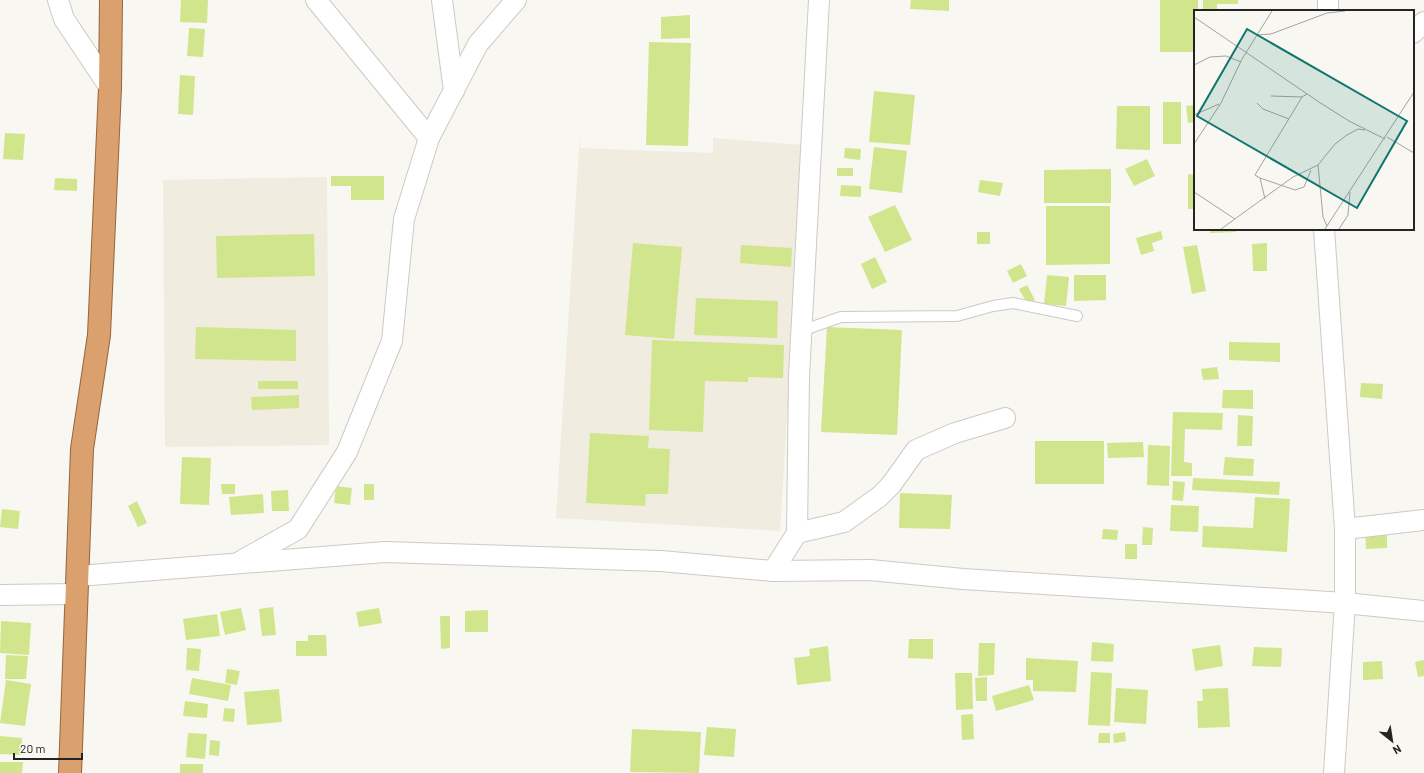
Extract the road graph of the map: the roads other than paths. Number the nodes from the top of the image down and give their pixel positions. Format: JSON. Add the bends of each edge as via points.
{"nodes":[{"id":1,"x":58,"y":0,"type":"edge"},
{"id":2,"x":111,"y":0,"type":"edge"},
{"id":3,"x":316,"y":0,"type":"edge"},
{"id":4,"x":442,"y":0,"type":"edge"},
{"id":5,"x":516,"y":0,"type":"edge"},
{"id":6,"x":819,"y":0,"type":"edge"},
{"id":7,"x":1424,"y":22,"type":"edge"},
{"id":8,"x":1414,"y":32,"type":"edge"},
{"id":9,"x":110,"y":88,"type":"junction"},
{"id":10,"x":454,"y":91,"type":"junction"},
{"id":11,"x":429,"y":138,"type":"junction"},
{"id":12,"x":1324,"y":230,"type":"edge"},
{"id":13,"x":1077,"y":316,"type":"dead end"},
{"id":14,"x":801,"y":331,"type":"junction"},
{"id":15,"x":1005,"y":418,"type":"dead end"},
{"id":16,"x":1424,"y":520,"type":"edge"},
{"id":17,"x":1345,"y":529,"type":"junction"},
{"id":18,"x":797,"y":533,"type":"junction"},
{"id":19,"x":236,"y":564,"type":"junction"},
{"id":20,"x":773,"y":571,"type":"junction"},
{"id":21,"x":77,"y":585,"type":"junction"},
{"id":22,"x":0,"y":595,"type":"edge"},
{"id":23,"x":1345,"y":603,"type":"junction"},
{"id":24,"x":1424,"y":611,"type":"edge"},
{"id":25,"x":70,"y":773,"type":"edge"},
{"id":26,"x":1333,"y":773,"type":"edge"}],
"edges":[{"from":1,"to":9,"type":"street","via":[[64,19]]},
{"from":2,"to":9,"type":"highway"},
{"from":3,"to":11,"type":"street"},
{"from":4,"to":10,"type":"street"},
{"from":5,"to":10,"type":"street","via":[[478,44]]},
{"from":6,"to":14,"type":"street"},
{"from":7,"to":8,"type":"street"},
{"from":9,"to":21,"type":"highway","via":[[99,335],[82,449]]},
{"from":10,"to":11,"type":"street"},
{"from":11,"to":19,"type":"street","via":[[404,219],[392,341],[347,452],[298,529]]},
{"from":12,"to":17,"type":"street"},
{"from":13,"to":14,"type":"lane","via":[[1013,303],[957,316],[841,317]]},
{"from":14,"to":18,"type":"street"},
{"from":15,"to":18,"type":"street","via":[[955,433],[916,450],[891,485],[879,497],[844,522]]},
{"from":16,"to":17,"type":"street"},
{"from":17,"to":23,"type":"street"},
{"from":18,"to":20,"type":"street"},
{"from":19,"to":20,"type":"street","via":[[385,552],[661,561]]},
{"from":19,"to":21,"type":"street"},
{"from":20,"to":23,"type":"street","via":[[870,570],[963,579]]},
{"from":21,"to":22,"type":"street"},
{"from":21,"to":25,"type":"highway"},
{"from":23,"to":24,"type":"street"},
{"from":23,"to":26,"type":"street"}]}
